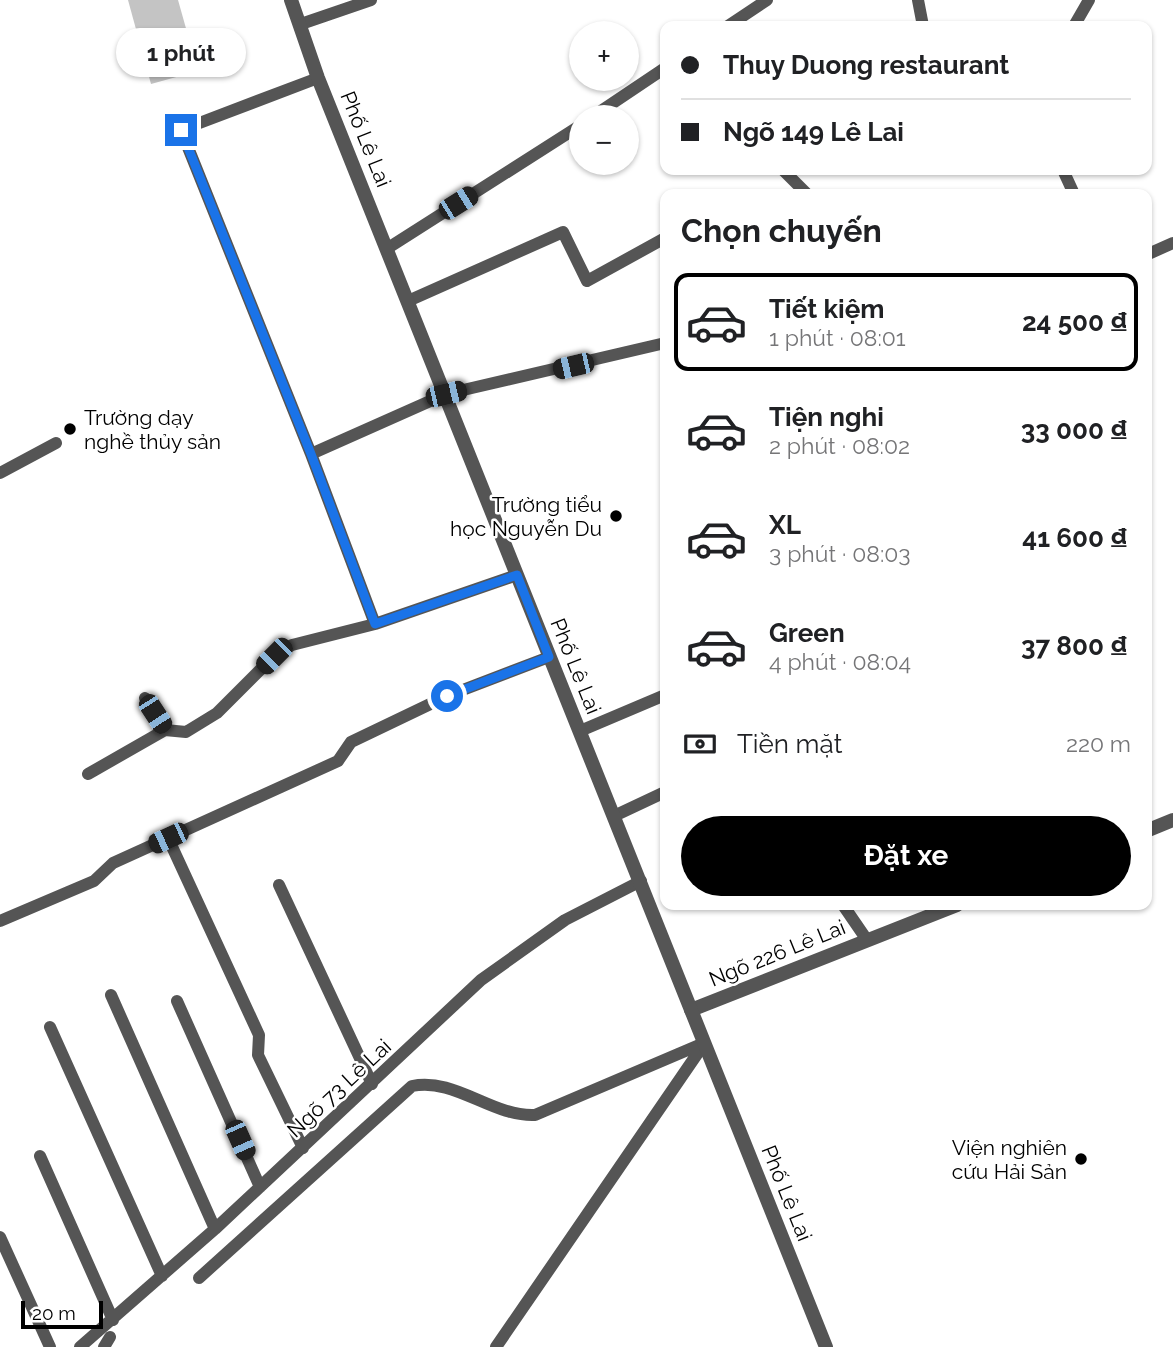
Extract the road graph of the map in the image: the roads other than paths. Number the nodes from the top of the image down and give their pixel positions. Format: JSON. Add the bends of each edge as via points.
{"nodes":[{"id":1,"x":291,"y":0,"type":"edge"},
{"id":2,"x":371,"y":0,"type":"edge"},
{"id":3,"x":767,"y":0,"type":"edge"},
{"id":4,"x":918,"y":0,"type":"edge"},
{"id":5,"x":1089,"y":0,"type":"edge"},
{"id":6,"x":735,"y":21,"type":"edge"},
{"id":7,"x":922,"y":21,"type":"edge"},
{"id":8,"x":1077,"y":21,"type":"edge"},
{"id":9,"x":301,"y":24,"type":"junction"},
{"id":10,"x":660,"y":71,"type":"edge"},
{"id":11,"x":318,"y":78,"type":"junction"},
{"id":12,"x":610,"y":105,"type":"edge"},
{"id":13,"x":569,"y":133,"type":"edge"},
{"id":14,"x":788,"y":175,"type":"edge"},
{"id":15,"x":802,"y":189,"type":"edge"},
{"id":16,"x":660,"y":241,"type":"edge"},
{"id":17,"x":1173,"y":243,"type":"edge"},
{"id":18,"x":388,"y":247,"type":"junction"},
{"id":19,"x":1152,"y":252,"type":"edge"},
{"id":20,"x":408,"y":301,"type":"junction"},
{"id":21,"x":660,"y":344,"type":"edge"},
{"id":22,"x":446,"y":394,"type":"junction"},
{"id":23,"x":55,"y":443,"type":"dead end"},
{"id":24,"x":311,"y":454,"type":"junction"},
{"id":25,"x":0,"y":473,"type":"edge"},
{"id":26,"x":517,"y":575,"type":"junction"},
{"id":27,"x":375,"y":624,"type":"junction"},
{"id":28,"x":549,"y":657,"type":"junction"},
{"id":29,"x":660,"y":697,"type":"edge"},
{"id":30,"x":145,"y":698,"type":"dead end"},
{"id":31,"x":165,"y":730,"type":"junction"},
{"id":32,"x":580,"y":731,"type":"junction"},
{"id":33,"x":88,"y":775,"type":"dead end"},
{"id":34,"x":660,"y":794,"type":"edge"},
{"id":35,"x":614,"y":816,"type":"junction"},
{"id":36,"x":1173,"y":821,"type":"edge"},
{"id":37,"x":1152,"y":829,"type":"edge"},
{"id":38,"x":168,"y":838,"type":"junction"},
{"id":39,"x":641,"y":881,"type":"junction"},
{"id":40,"x":279,"y":885,"type":"dead end"},
{"id":41,"x":846,"y":910,"type":"edge"},
{"id":42,"x":944,"y":910,"type":"edge"},
{"id":43,"x":0,"y":922,"type":"edge"},
{"id":44,"x":867,"y":940,"type":"junction"},
{"id":45,"x":111,"y":995,"type":"dead end"},
{"id":46,"x":177,"y":1001,"type":"dead end"},
{"id":47,"x":691,"y":1010,"type":"junction"},
{"id":48,"x":50,"y":1027,"type":"dead end"},
{"id":49,"x":704,"y":1043,"type":"junction"},
{"id":50,"x":372,"y":1084,"type":"junction"},
{"id":51,"x":303,"y":1147,"type":"junction"},
{"id":52,"x":40,"y":1156,"type":"dead end"},
{"id":53,"x":260,"y":1186,"type":"junction"},
{"id":54,"x":215,"y":1229,"type":"junction"},
{"id":55,"x":0,"y":1237,"type":"edge"},
{"id":56,"x":162,"y":1276,"type":"junction"},
{"id":57,"x":199,"y":1279,"type":"dead end"},
{"id":58,"x":113,"y":1320,"type":"junction"},
{"id":59,"x":50,"y":1347,"type":"edge"},
{"id":60,"x":80,"y":1347,"type":"edge"},
{"id":61,"x":496,"y":1347,"type":"edge"},
{"id":62,"x":826,"y":1347,"type":"edge"}],
"edges":[{"from":1,"to":9,"type":"street","name":"Phố Lê Lai"},
{"from":2,"to":9,"type":"lane"},
{"from":3,"to":6,"type":"lane"},
{"from":4,"to":7,"type":"lane"},
{"from":5,"to":8,"type":"lane"},
{"from":9,"to":11,"type":"street","name":"Phố Lê Lai"},
{"from":10,"to":12,"type":"lane"},
{"from":11,"to":18,"type":"street","name":"Phố Lê Lai"},
{"from":11,"to":24,"type":"lane","via":[[181,130]]},
{"from":13,"to":18,"type":"lane"},
{"from":14,"to":15,"type":"lane"},
{"from":16,"to":20,"type":"lane","via":[[587,281],[563,232]]},
{"from":17,"to":19,"type":"lane"},
{"from":18,"to":20,"type":"street","name":"Phố Lê Lai"},
{"from":20,"to":22,"type":"street","name":"Phố Lê Lai"},
{"from":21,"to":22,"type":"lane"},
{"from":22,"to":24,"type":"lane"},
{"from":22,"to":26,"type":"street","name":"Phố Lê Lai"},
{"from":23,"to":25,"type":"lane"},
{"from":24,"to":27,"type":"lane"},
{"from":26,"to":27,"type":"lane"},
{"from":26,"to":28,"type":"street","name":"Phố Lê Lai"},
{"from":27,"to":31,"type":"lane","via":[[292,645],[274,656],[217,713],[186,732]]},
{"from":28,"to":32,"type":"street","name":"Phố Lê Lai"},
{"from":28,"to":38,"type":"lane","via":[[447,696],[351,743],[338,761]]},
{"from":29,"to":32,"type":"lane"},
{"from":30,"to":31,"type":"lane"},
{"from":31,"to":33,"type":"lane"},
{"from":32,"to":35,"type":"street","name":"Phố Lê Lai"},
{"from":34,"to":35,"type":"lane"},
{"from":35,"to":39,"type":"street","name":"Phố Lê Lai"},
{"from":36,"to":37,"type":"street"},
{"from":38,"to":43,"type":"lane","via":[[114,863],[94,881]]},
{"from":38,"to":51,"type":"lane","via":[[259,1035],[258,1055]]},
{"from":39,"to":47,"type":"street","name":"Phố Lê Lai"},
{"from":39,"to":50,"type":"lane","name":"Ngõ 73 Lê Lai","via":[[565,920],[481,980]]},
{"from":40,"to":50,"type":"lane"},
{"from":41,"to":44,"type":"lane"},
{"from":42,"to":44,"type":"street","name":"Ngõ 226 Lê Lai"},
{"from":44,"to":47,"type":"street","name":"Ngõ 226 Lê Lai"},
{"from":45,"to":54,"type":"lane"},
{"from":46,"to":53,"type":"lane"},
{"from":47,"to":49,"type":"street","name":"Phố Lê Lai"},
{"from":48,"to":56,"type":"lane"},
{"from":49,"to":57,"type":"lane","via":[[535,1115],[507,1112],[435,1084],[412,1086]]},
{"from":49,"to":61,"type":"lane"},
{"from":49,"to":62,"type":"street","name":"Phố Lê Lai"},
{"from":50,"to":51,"type":"lane","name":"Ngõ 73 Lê Lai"},
{"from":51,"to":53,"type":"lane","name":"Ngõ 73 Lê Lai"},
{"from":52,"to":58,"type":"lane"},
{"from":53,"to":54,"type":"lane","name":"Ngõ 73 Lê Lai"},
{"from":54,"to":56,"type":"lane","name":"Ngõ 73 Lê Lai"},
{"from":55,"to":59,"type":"lane"},
{"from":56,"to":58,"type":"lane","name":"Ngõ 73 Lê Lai"},
{"from":58,"to":60,"type":"lane","name":"Ngõ 73 Lê Lai"}]}
